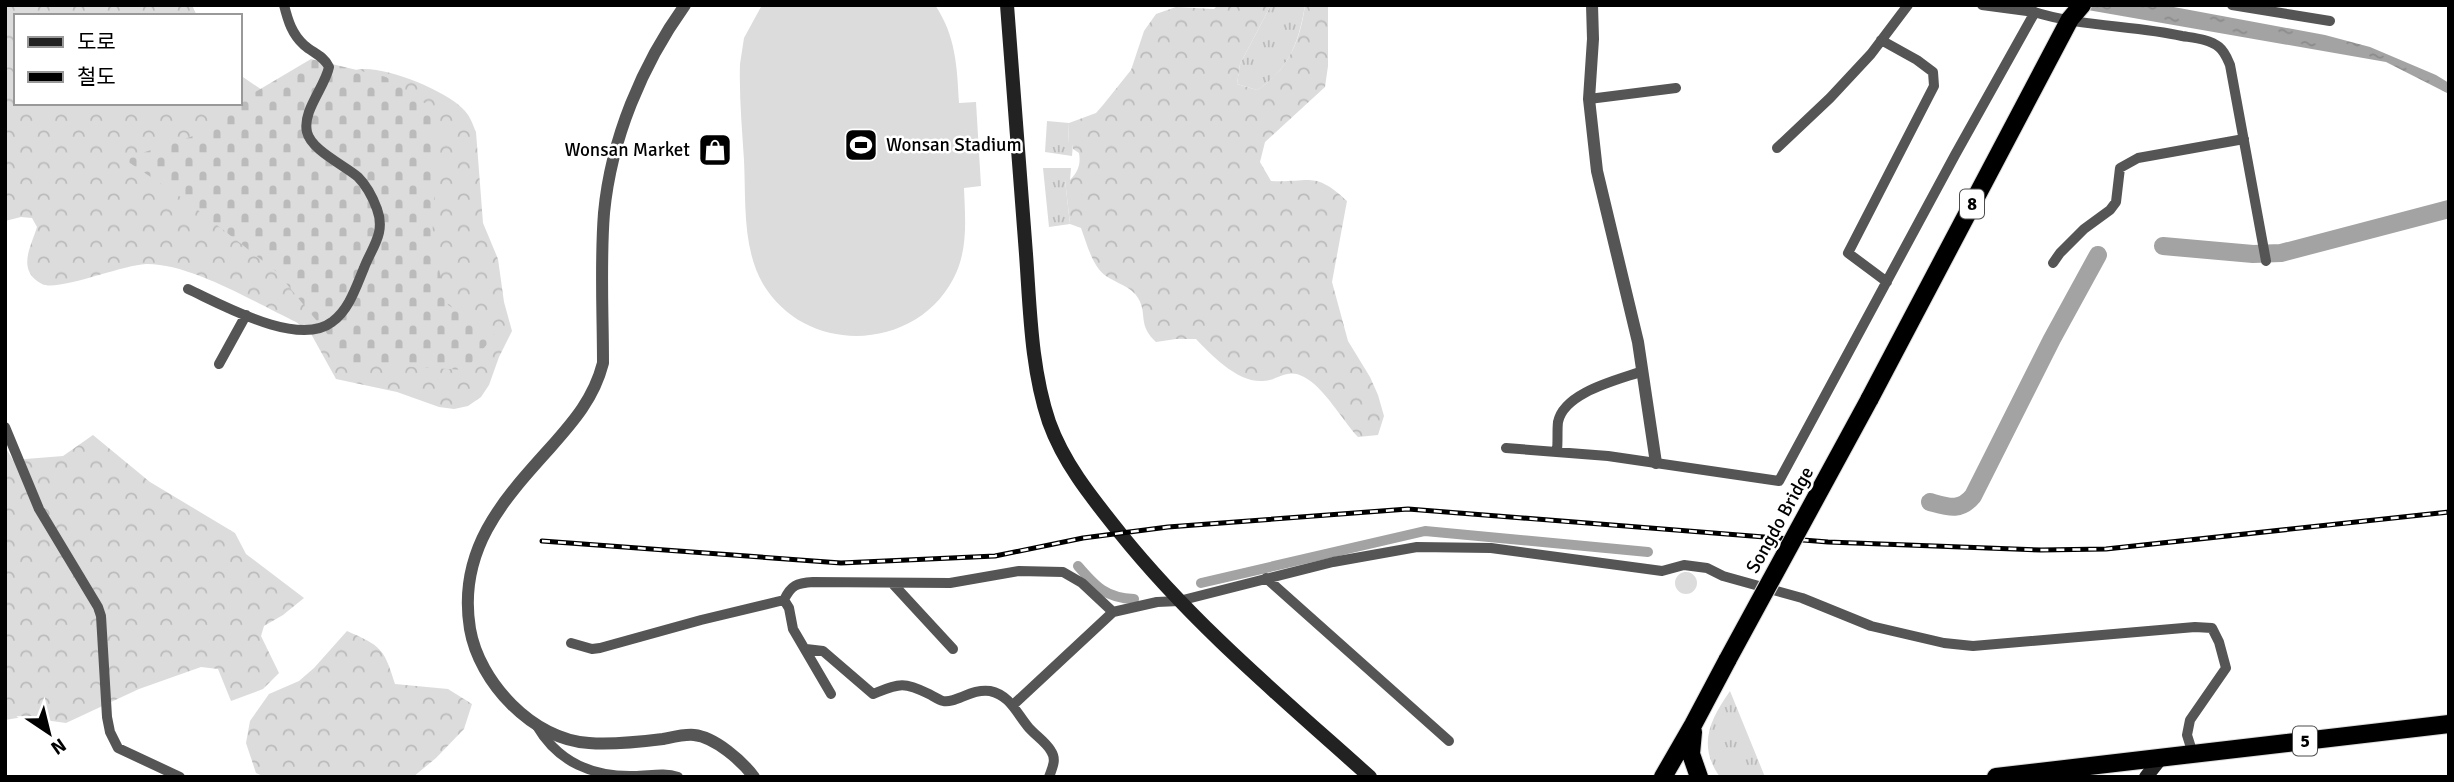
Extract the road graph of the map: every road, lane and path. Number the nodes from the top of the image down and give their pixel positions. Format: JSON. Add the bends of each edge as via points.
{"nodes":[{"id":1,"x":284,"y":5,"type":"edge"},
{"id":2,"x":685,"y":5,"type":"edge"},
{"id":3,"x":1007,"y":5,"type":"edge"},
{"id":4,"x":1592,"y":5,"type":"edge"},
{"id":5,"x":1908,"y":5,"type":"edge"},
{"id":6,"x":1982,"y":5,"type":"edge"},
{"id":7,"x":2018,"y":5,"type":"edge"},
{"id":8,"x":2232,"y":5,"type":"edge"},
{"id":9,"x":2035,"y":12,"type":"junction"},
{"id":10,"x":2077,"y":12,"type":"edge"},
{"id":11,"x":2330,"y":21,"type":"dead end"},
{"id":12,"x":1881,"y":40,"type":"junction"},
{"id":13,"x":1676,"y":88,"type":"dead end"},
{"id":14,"x":1589,"y":99,"type":"junction"},
{"id":15,"x":2244,"y":139,"type":"junction"},
{"id":16,"x":1777,"y":148,"type":"dead end"},
{"id":17,"x":2266,"y":261,"type":"dead end"},
{"id":18,"x":2053,"y":263,"type":"dead end"},
{"id":19,"x":1886,"y":282,"type":"junction"},
{"id":20,"x":188,"y":289,"type":"dead end"},
{"id":21,"x":246,"y":316,"type":"junction"},
{"id":22,"x":219,"y":364,"type":"dead end"},
{"id":23,"x":1643,"y":372,"type":"junction"},
{"id":24,"x":5,"y":427,"type":"edge"},
{"id":25,"x":1506,"y":448,"type":"dead end"},
{"id":26,"x":1557,"y":450,"type":"junction"},
{"id":27,"x":1656,"y":463,"type":"junction"},
{"id":28,"x":1266,"y":578,"type":"junction"},
{"id":29,"x":894,"y":584,"type":"junction"},
{"id":30,"x":784,"y":600,"type":"junction"},
{"id":31,"x":1179,"y":601,"type":"junction"},
{"id":32,"x":1113,"y":612,"type":"junction"},
{"id":33,"x":571,"y":643,"type":"dead end"},
{"id":34,"x":806,"y":649,"type":"junction"},
{"id":35,"x":953,"y":649,"type":"dead end"},
{"id":36,"x":831,"y":694,"type":"dead end"},
{"id":37,"x":1013,"y":705,"type":"junction"},
{"id":38,"x":2449,"y":724,"type":"edge"},
{"id":39,"x":537,"y":725,"type":"junction"},
{"id":40,"x":1693,"y":725,"type":"junction"},
{"id":41,"x":1449,"y":741,"type":"dead end"},
{"id":42,"x":2193,"y":754,"type":"junction"},
{"id":43,"x":2161,"y":758,"type":"junction"},
{"id":44,"x":2067,"y":772,"type":"edge"},
{"id":45,"x":180,"y":777,"type":"edge"},
{"id":46,"x":678,"y":777,"type":"edge"},
{"id":47,"x":754,"y":777,"type":"edge"},
{"id":48,"x":1049,"y":777,"type":"edge"},
{"id":49,"x":1370,"y":777,"type":"edge"},
{"id":50,"x":1663,"y":777,"type":"edge"},
{"id":51,"x":1699,"y":777,"type":"edge"},
{"id":52,"x":1996,"y":777,"type":"edge"},
{"id":53,"x":2146,"y":777,"type":"edge"}],
"edges":[{"from":1,"to":21,"type":"street","via":[[294,34],[329,67],[307,121],[308,136],[359,178],[377,209],[380,234],[350,299],[330,324],[315,331],[302,330]]},
{"from":2,"to":39,"type":"street","via":[[657,46],[615,151],[604,213],[603,363],[598,384],[571,424],[500,506],[472,567],[468,616],[476,653],[504,697]]},
{"from":3,"to":31,"type":"main road","via":[[1032,330],[1049,420],[1077,477]]},
{"from":4,"to":14,"type":"street"},
{"from":5,"to":12,"type":"street"},
{"from":6,"to":9,"type":"street"},
{"from":7,"to":9,"type":"street"},
{"from":8,"to":11,"type":"street"},
{"from":9,"to":10,"type":"street"},
{"from":9,"to":19,"type":"street"},
{"from":10,"to":15,"type":"street","via":[[2218,46],[2230,65]]},
{"from":10,"to":40,"type":"highway","name":"Songdo Bridge","number":"8","bridge":true},
{"from":12,"to":16,"type":"street","via":[[1830,99]]},
{"from":12,"to":19,"type":"street","via":[[1933,72],[1934,86],[1848,253]]},
{"from":13,"to":14,"type":"street"},
{"from":14,"to":23,"type":"street","via":[[1597,171]]},
{"from":15,"to":17,"type":"street"},
{"from":15,"to":18,"type":"street","via":[[2138,158],[2120,167],[2116,202]]},
{"from":19,"to":27,"type":"street","via":[[1779,481]]},
{"from":20,"to":21,"type":"street"},
{"from":21,"to":22,"type":"street"},
{"from":23,"to":26,"type":"street","via":[[1576,398],[1558,421]]},
{"from":23,"to":27,"type":"street"},
{"from":24,"to":45,"type":"street","via":[[39,509],[98,607],[110,732],[118,748]]},
{"from":25,"to":26,"type":"street"},
{"from":26,"to":27,"type":"street"},
{"from":28,"to":31,"type":"street"},
{"from":28,"to":41,"type":"street"},
{"from":28,"to":42,"type":"street","via":[[1417,547],[1491,548],[1662,571],[1684,565],[1707,568],[1871,626],[1944,643],[1973,646],[2212,628],[2226,668],[2190,720]]},
{"from":29,"to":30,"type":"street","via":[[797,583]]},
{"from":29,"to":32,"type":"street","via":[[950,583],[1019,570],[1063,572]]},
{"from":29,"to":35,"type":"street"},
{"from":30,"to":33,"type":"street","via":[[600,648]]},
{"from":30,"to":34,"type":"street","via":[[793,629]]},
{"from":31,"to":32,"type":"street"},
{"from":31,"to":49,"type":"main road"},
{"from":32,"to":37,"type":"street"},
{"from":34,"to":36,"type":"street"},
{"from":34,"to":37,"type":"street","via":[[823,651],[873,694],[909,684],[943,701],[983,690]]},
{"from":37,"to":48,"type":"street","via":[[1052,751],[1055,763]]},
{"from":38,"to":42,"type":"highway","number":"5"},
{"from":39,"to":46,"type":"street","via":[[550,745],[580,768],[611,776]]},
{"from":39,"to":47,"type":"street","via":[[587,744],[695,735],[723,747]]},
{"from":40,"to":50,"type":"highway","number":"8"},
{"from":40,"to":51,"type":"highway","number":"8","via":[[1691,754]]},
{"from":42,"to":43,"type":"highway","number":"5"},
{"from":43,"to":44,"type":"highway","number":"5"},
{"from":43,"to":53,"type":"main road"},
{"from":44,"to":52,"type":"highway","number":"5"}]}
